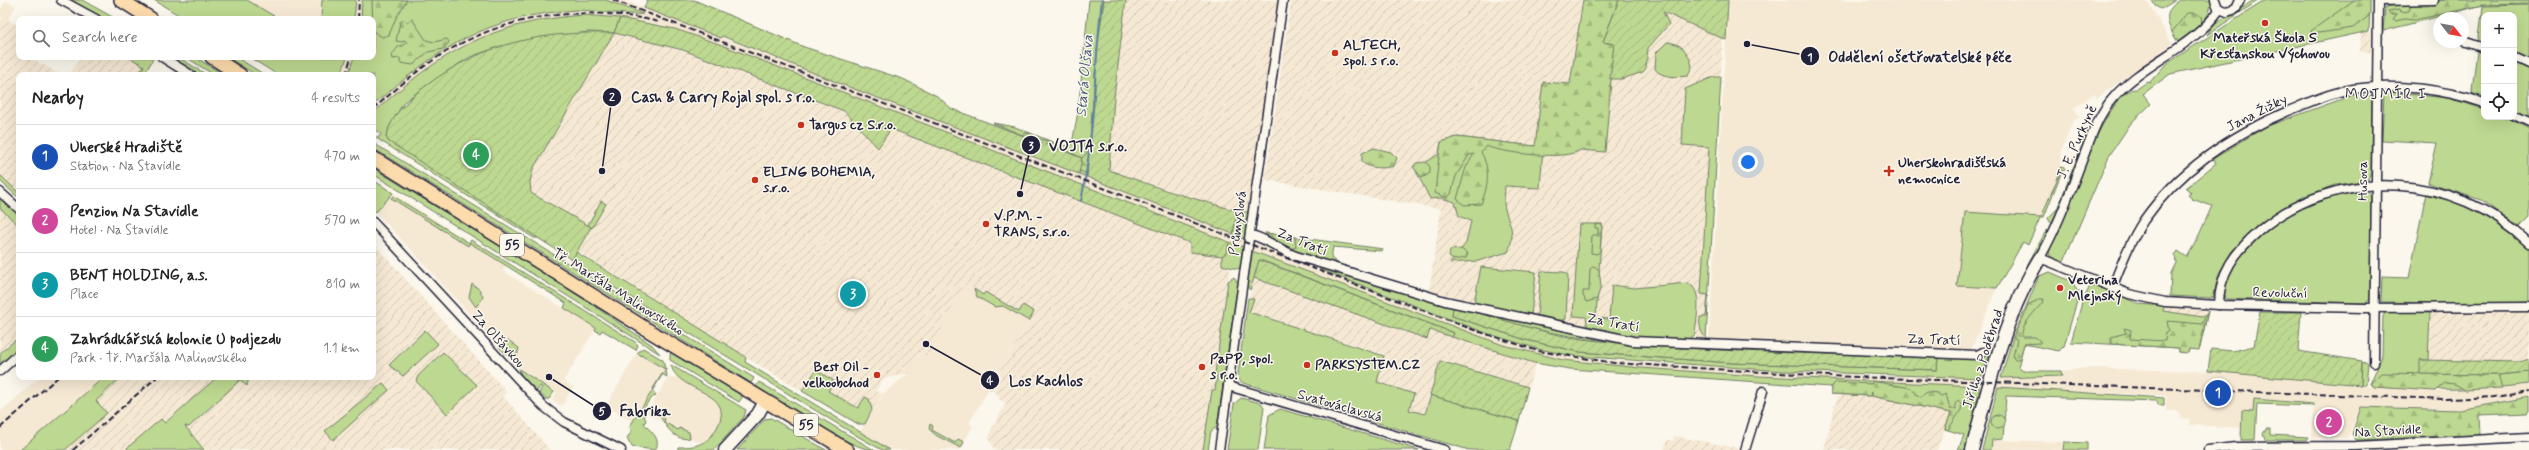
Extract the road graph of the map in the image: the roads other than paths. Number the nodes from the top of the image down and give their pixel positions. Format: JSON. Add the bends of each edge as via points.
{"nodes":[{"id":1,"x":61,"y":0,"type":"edge"},
{"id":2,"x":121,"y":0,"type":"edge"},
{"id":3,"x":1283,"y":0,"type":"edge"},
{"id":4,"x":2214,"y":0,"type":"edge"},
{"id":5,"x":2240,"y":0,"type":"edge"},
{"id":6,"x":2434,"y":0,"type":"edge"},
{"id":7,"x":2378,"y":1,"type":"edge"},
{"id":8,"x":2220,"y":9,"type":"junction"},
{"id":9,"x":90,"y":16,"type":"edge"},
{"id":10,"x":146,"y":16,"type":"edge"},
{"id":11,"x":2469,"y":43,"type":"edge"},
{"id":12,"x":2481,"y":47,"type":"edge"},
{"id":13,"x":2517,"y":58,"type":"edge"},
{"id":14,"x":167,"y":60,"type":"edge"},
{"id":15,"x":217,"y":60,"type":"edge"},
{"id":16,"x":2529,"y":64,"type":"edge"},
{"id":17,"x":186,"y":72,"type":"edge"},
{"id":18,"x":235,"y":72,"type":"edge"},
{"id":19,"x":2377,"y":87,"type":"junction"},
{"id":20,"x":2481,"y":102,"type":"edge"},
{"id":21,"x":2517,"y":116,"type":"edge"},
{"id":22,"x":2529,"y":122,"type":"edge"},
{"id":23,"x":376,"y":160,"type":"edge"},
{"id":24,"x":2376,"y":185,"type":"junction"},
{"id":25,"x":0,"y":192,"type":"edge"},
{"id":26,"x":16,"y":206,"type":"edge"},
{"id":27,"x":376,"y":225,"type":"edge"},
{"id":28,"x":1250,"y":235,"type":"junction"},
{"id":29,"x":2529,"y":243,"type":"edge"},
{"id":30,"x":2040,"y":258,"type":"junction"},
{"id":31,"x":2112,"y":288,"type":"junction"},
{"id":32,"x":2219,"y":305,"type":"junction"},
{"id":33,"x":2529,"y":307,"type":"edge"},
{"id":34,"x":2375,"y":308,"type":"junction"},
{"id":35,"x":1984,"y":352,"type":"dead end"},
{"id":36,"x":16,"y":357,"type":"edge"},
{"id":37,"x":2374,"y":362,"type":"dead end"},
{"id":38,"x":0,"y":371,"type":"edge"},
{"id":39,"x":1228,"y":386,"type":"junction"},
{"id":40,"x":1763,"y":391,"type":"dead end"},
{"id":41,"x":765,"y":400,"type":"junction"},
{"id":42,"x":2529,"y":437,"type":"edge"},
{"id":43,"x":2356,"y":448,"type":"edge"},
{"id":44,"x":2223,"y":449,"type":"edge"},
{"id":45,"x":621,"y":450,"type":"edge"},
{"id":46,"x":726,"y":450,"type":"edge"},
{"id":47,"x":847,"y":450,"type":"edge"},
{"id":48,"x":1219,"y":450,"type":"edge"},
{"id":49,"x":1445,"y":450,"type":"edge"},
{"id":50,"x":1745,"y":450,"type":"edge"},
{"id":51,"x":1972,"y":450,"type":"edge"},
{"id":52,"x":2208,"y":450,"type":"edge"}],
"edges":[{"from":1,"to":9,"type":"street"},
{"from":2,"to":10,"type":"main road"},
{"from":3,"to":28,"type":"street","name":"Průmyslová"},
{"from":4,"to":8,"type":"street"},
{"from":5,"to":8,"type":"street","via":[[2238,7],[2232,11]]},
{"from":6,"to":7,"type":"street"},
{"from":7,"to":19,"type":"street","name":"Husova"},
{"from":8,"to":30,"type":"street","name":"J. E. Purkyně","via":[[2203,30],[2130,82],[2109,102],[2098,122],[2056,228]]},
{"from":11,"to":12,"type":"street"},
{"from":13,"to":16,"type":"street"},
{"from":14,"to":17,"type":"street"},
{"from":15,"to":18,"type":"main road"},
{"from":19,"to":20,"type":"street","name":"Jana Žižky","via":[[2434,91]]},
{"from":19,"to":24,"type":"street","name":"Husova"},
{"from":19,"to":31,"type":"street","name":"Jana Žižky","via":[[2340,91],[2293,109],[2246,130],[2202,160],[2167,191],[2144,220],[2129,247]]},
{"from":21,"to":22,"type":"street"},
{"from":23,"to":41,"type":"main road","name":"Tř. Maršála Malinovského","number":"55"},
{"from":24,"to":29,"type":"street","via":[[2424,188],[2456,196],[2496,216]]},
{"from":24,"to":32,"type":"street","via":[[2345,188],[2320,195],[2291,208],[2269,222],[2244,245],[2229,264],[2221,281]]},
{"from":24,"to":34,"type":"street","name":"Husova"},
{"from":25,"to":26,"type":"street"},
{"from":27,"to":45,"type":"street","name":"Za Olšávkou","via":[[543,406],[564,422]]},
{"from":28,"to":35,"type":"street","name":"Za Tratí","via":[[1296,256],[1445,301],[1627,341],[1977,355]]},
{"from":28,"to":39,"type":"street","name":"Průmyslová"},
{"from":30,"to":31,"type":"street","name":"Revoluční"},
{"from":30,"to":51,"type":"street","name":"Jiřího z Poděbrad","via":[[2028,278],[2002,341]]},
{"from":31,"to":32,"type":"street","name":"Revoluční","via":[[2150,300]]},
{"from":32,"to":34,"type":"street","name":"Revoluční"},
{"from":33,"to":34,"type":"street","name":"Revoluční"},
{"from":34,"to":37,"type":"street","name":"Husova"},
{"from":36,"to":38,"type":"street"},
{"from":39,"to":48,"type":"street","name":"Průmyslová"},
{"from":39,"to":49,"type":"street","name":"Svatováclavská"},
{"from":40,"to":50,"type":"street"},
{"from":41,"to":46,"type":"street","via":[[758,414]]},
{"from":41,"to":47,"type":"main road","name":"Tř. Maršála Malinovského","number":"55"},
{"from":42,"to":43,"type":"street","name":"Na Stavidle"},
{"from":43,"to":44,"type":"street","name":"Na Stavidle"},
{"from":44,"to":52,"type":"street","name":"Na Stavidle"}]}
